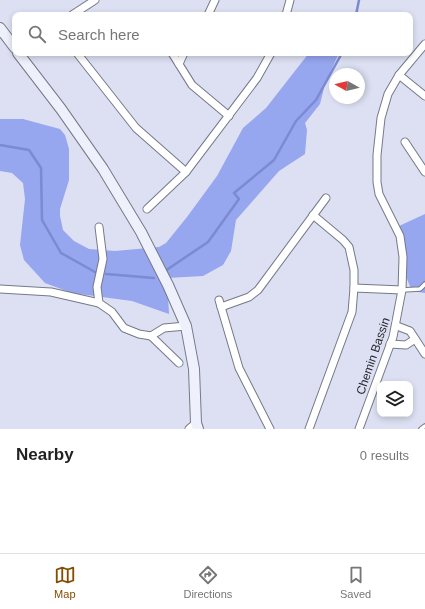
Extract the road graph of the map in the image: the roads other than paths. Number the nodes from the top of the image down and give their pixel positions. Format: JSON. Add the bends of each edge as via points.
{"nodes":[{"id":1,"x":95,"y":0,"type":"edge"},
{"id":2,"x":215,"y":0,"type":"edge"},
{"id":3,"x":290,"y":0,"type":"edge"},
{"id":4,"x":77,"y":12,"type":"edge"},
{"id":5,"x":209,"y":12,"type":"edge"},
{"id":6,"x":287,"y":12,"type":"edge"},
{"id":7,"x":0,"y":28,"type":"edge"},
{"id":8,"x":12,"y":43,"type":"edge"},
{"id":9,"x":425,"y":44,"type":"edge"},
{"id":10,"x":22,"y":56,"type":"edge"},
{"id":11,"x":78,"y":56,"type":"edge"},
{"id":12,"x":174,"y":56,"type":"edge"},
{"id":13,"x":183,"y":56,"type":"edge"},
{"id":14,"x":268,"y":56,"type":"edge"},
{"id":15,"x":179,"y":64,"type":"junction"},
{"id":16,"x":399,"y":74,"type":"junction"},
{"id":17,"x":425,"y":96,"type":"edge"},
{"id":18,"x":230,"y":116,"type":"junction"},
{"id":19,"x":405,"y":142,"type":"dead end"},
{"id":20,"x":186,"y":172,"type":"junction"},
{"id":21,"x":425,"y":172,"type":"edge"},
{"id":22,"x":326,"y":198,"type":"dead end"},
{"id":23,"x":147,"y":209,"type":"dead end"},
{"id":24,"x":313,"y":215,"type":"junction"},
{"id":25,"x":99,"y":227,"type":"dead end"},
{"id":26,"x":425,"y":284,"type":"edge"},
{"id":27,"x":354,"y":288,"type":"junction"},
{"id":28,"x":0,"y":289,"type":"edge"},
{"id":29,"x":402,"y":290,"type":"junction"},
{"id":30,"x":99,"y":303,"type":"junction"},
{"id":31,"x":186,"y":326,"type":"junction"},
{"id":32,"x":397,"y":326,"type":"junction"},
{"id":33,"x":152,"y":336,"type":"junction"},
{"id":34,"x":420,"y":341,"type":"edge"},
{"id":35,"x":390,"y":344,"type":"junction"},
{"id":36,"x":425,"y":354,"type":"edge"},
{"id":37,"x":179,"y":362,"type":"dead end"},
{"id":38,"x":425,"y":426,"type":"edge"},
{"id":39,"x":194,"y":427,"type":"edge"},
{"id":40,"x":270,"y":429,"type":"edge"},
{"id":41,"x":309,"y":429,"type":"edge"},
{"id":42,"x":359,"y":429,"type":"edge"},
{"id":43,"x":421,"y":429,"type":"edge"}],
"edges":[{"from":1,"to":4,"type":"street"},
{"from":2,"to":5,"type":"street"},
{"from":3,"to":6,"type":"street"},
{"from":7,"to":8,"type":"street"},
{"from":9,"to":16,"type":"street","name":"Chemin Bassin"},
{"from":10,"to":31,"type":"street","via":[[103,169],[141,232]]},
{"from":11,"to":20,"type":"street","via":[[136,128]]},
{"from":12,"to":15,"type":"street"},
{"from":13,"to":15,"type":"street"},
{"from":14,"to":18,"type":"street","via":[[257,78]]},
{"from":15,"to":18,"type":"street","via":[[192,85]]},
{"from":16,"to":17,"type":"street"},
{"from":16,"to":29,"type":"street","name":"Chemin Bassin","via":[[388,94],[381,118],[377,182],[379,194],[400,236],[403,257]]},
{"from":18,"to":20,"type":"street"},
{"from":19,"to":21,"type":"street"},
{"from":20,"to":23,"type":"street"},
{"from":22,"to":24,"type":"street"},
{"from":24,"to":27,"type":"street","via":[[349,247],[354,270]]},
{"from":24,"to":40,"type":"street","via":[[258,290],[249,297],[220,304],[239,368]]},
{"from":25,"to":30,"type":"street","via":[[103,259],[97,287]]},
{"from":26,"to":29,"type":"lane","via":[[420,289]]},
{"from":27,"to":29,"type":"street"},
{"from":27,"to":41,"type":"street","via":[[352,312]]},
{"from":28,"to":30,"type":"street","via":[[51,292]]},
{"from":29,"to":32,"type":"street","name":"Chemin Bassin"},
{"from":30,"to":33,"type":"street","via":[[112,312],[124,328]]},
{"from":31,"to":33,"type":"street","via":[[164,328]]},
{"from":31,"to":39,"type":"street","via":[[194,368]]},
{"from":32,"to":34,"type":"street","via":[[410,331]]},
{"from":32,"to":35,"type":"street","name":"Chemin Bassin"},
{"from":33,"to":37,"type":"street"},
{"from":34,"to":35,"type":"street","via":[[406,346]]},
{"from":34,"to":36,"type":"street"},
{"from":35,"to":42,"type":"street","name":"Chemin Bassin"},
{"from":38,"to":43,"type":"lane"}]}
